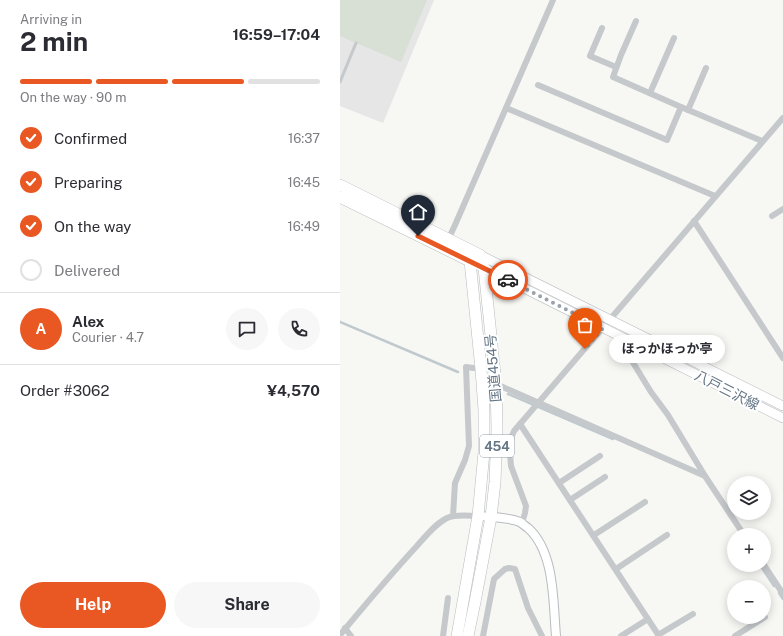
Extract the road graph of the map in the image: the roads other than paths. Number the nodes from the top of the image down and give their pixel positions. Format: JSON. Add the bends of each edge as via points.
{"nodes":[{"id":1,"x":553,"y":0,"type":"edge"},
{"id":2,"x":636,"y":21,"type":"dead end"},
{"id":3,"x":602,"y":28,"type":"dead end"},
{"id":4,"x":674,"y":38,"type":"dead end"},
{"id":5,"x":356,"y":43,"type":"dead end"},
{"id":6,"x":616,"y":67,"type":"junction"},
{"id":7,"x":706,"y":68,"type":"dead end"},
{"id":8,"x":340,"y":82,"type":"edge"},
{"id":9,"x":538,"y":85,"type":"dead end"},
{"id":10,"x":650,"y":93,"type":"junction"},
{"id":11,"x":681,"y":107,"type":"junction"},
{"id":12,"x":506,"y":108,"type":"junction"},
{"id":13,"x":688,"y":110,"type":"junction"},
{"id":14,"x":783,"y":119,"type":"edge"},
{"id":15,"x":762,"y":141,"type":"junction"},
{"id":16,"x":340,"y":184,"type":"edge"},
{"id":17,"x":715,"y":196,"type":"junction"},
{"id":18,"x":340,"y":197,"type":"edge"},
{"id":19,"x":783,"y":209,"type":"edge"},
{"id":20,"x":772,"y":216,"type":"dead end"},
{"id":21,"x":694,"y":221,"type":"junction"},
{"id":22,"x":446,"y":244,"type":"junction"},
{"id":23,"x":480,"y":255,"type":"junction"},
{"id":24,"x":470,"y":261,"type":"junction"},
{"id":25,"x":484,"y":268,"type":"junction"},
{"id":26,"x":611,"y":319,"type":"junction"},
{"id":27,"x":603,"y":328,"type":"junction"},
{"id":28,"x":621,"y":337,"type":"junction"},
{"id":29,"x":783,"y":358,"type":"edge"},
{"id":30,"x":481,"y":369,"type":"junction"},
{"id":31,"x":496,"y":384,"type":"junction"},
{"id":32,"x":539,"y":403,"type":"junction"},
{"id":33,"x":783,"y":406,"type":"edge"},
{"id":34,"x":782,"y":416,"type":"edge"},
{"id":35,"x":520,"y":424,"type":"junction"},
{"id":36,"x":600,"y":456,"type":"dead end"},
{"id":37,"x":705,"y":476,"type":"junction"},
{"id":38,"x":606,"y":477,"type":"dead end"},
{"id":39,"x":559,"y":483,"type":"junction"},
{"id":40,"x":570,"y":500,"type":"junction"},
{"id":41,"x":645,"y":502,"type":"dead end"},
{"id":42,"x":454,"y":516,"type":"junction"},
{"id":43,"x":478,"y":516,"type":"junction"},
{"id":44,"x":491,"y":517,"type":"junction"},
{"id":45,"x":522,"y":523,"type":"junction"},
{"id":46,"x":739,"y":528,"type":"edge"},
{"id":47,"x":594,"y":535,"type":"junction"},
{"id":48,"x":667,"y":535,"type":"dead end"},
{"id":49,"x":616,"y":569,"type":"junction"},
{"id":50,"x":769,"y":572,"type":"edge"},
{"id":51,"x":783,"y":594,"type":"edge"},
{"id":52,"x":448,"y":598,"type":"dead end"},
{"id":53,"x":692,"y":614,"type":"dead end"},
{"id":54,"x":648,"y":619,"type":"junction"},
{"id":55,"x":754,"y":624,"type":"edge"},
{"id":56,"x":345,"y":628,"type":"junction"},
{"id":57,"x":443,"y":634,"type":"edge"},
{"id":58,"x":340,"y":635,"type":"edge"},
{"id":59,"x":351,"y":636,"type":"edge"},
{"id":60,"x":436,"y":636,"type":"edge"},
{"id":61,"x":457,"y":636,"type":"edge"},
{"id":62,"x":468,"y":636,"type":"edge"},
{"id":63,"x":483,"y":636,"type":"edge"},
{"id":64,"x":542,"y":636,"type":"edge"},
{"id":65,"x":556,"y":636,"type":"edge"},
{"id":66,"x":621,"y":636,"type":"edge"},
{"id":67,"x":658,"y":636,"type":"edge"},
{"id":68,"x":735,"y":636,"type":"edge"}],
"edges":[{"from":1,"to":12,"type":"street"},
{"from":2,"to":6,"type":"street"},
{"from":3,"to":6,"type":"street","via":[[590,56]]},
{"from":4,"to":10,"type":"street"},
{"from":5,"to":8,"type":"lane"},
{"from":6,"to":10,"type":"street","via":[[613,77]]},
{"from":7,"to":13,"type":"street"},
{"from":9,"to":11,"type":"street","via":[[667,140]]},
{"from":10,"to":11,"type":"street"},
{"from":11,"to":13,"type":"street"},
{"from":12,"to":17,"type":"street"},
{"from":12,"to":22,"type":"street"},
{"from":13,"to":15,"type":"street"},
{"from":14,"to":15,"type":"street"},
{"from":15,"to":17,"type":"street"},
{"from":16,"to":22,"type":"highway"},
{"from":17,"to":21,"type":"street"},
{"from":18,"to":22,"type":"highway"},
{"from":19,"to":20,"type":"street"},
{"from":21,"to":26,"type":"street"},
{"from":21,"to":29,"type":"street"},
{"from":22,"to":23,"type":"highway"},
{"from":22,"to":24,"type":"highway"},
{"from":23,"to":24,"type":"main road"},
{"from":23,"to":25,"type":"highway","name":"国道454号","number":"454"},
{"from":23,"to":26,"type":"main road","name":"八戸三沢線"},
{"from":24,"to":25,"type":"main road","name":"八戸三沢線"},
{"from":24,"to":30,"type":"highway","name":"国道454号","number":"454"},
{"from":25,"to":27,"type":"main road","name":"八戸三沢線"},
{"from":25,"to":31,"type":"highway","name":"国道454号","number":"454"},
{"from":26,"to":27,"type":"street"},
{"from":26,"to":33,"type":"main road","name":"八戸三沢線"},
{"from":27,"to":28,"type":"main road","name":"八戸三沢線"},
{"from":27,"to":32,"type":"street"},
{"from":28,"to":34,"type":"main road","name":"八戸三沢線"},
{"from":28,"to":37,"type":"street","via":[[621,343]]},
{"from":30,"to":42,"type":"street","via":[[466,366],[470,446],[455,483]]},
{"from":30,"to":43,"type":"highway","name":"国道454号","number":"454","via":[[484,452]]},
{"from":31,"to":32,"type":"street"},
{"from":31,"to":44,"type":"highway","name":"国道454号","number":"454","via":[[497,429]]},
{"from":32,"to":35,"type":"street"},
{"from":32,"to":37,"type":"street"},
{"from":35,"to":39,"type":"street"},
{"from":35,"to":45,"type":"street","via":[[511,436],[510,460],[526,506]]},
{"from":36,"to":39,"type":"street"},
{"from":37,"to":46,"type":"street"},
{"from":38,"to":40,"type":"street"},
{"from":39,"to":40,"type":"street"},
{"from":40,"to":47,"type":"street"},
{"from":41,"to":47,"type":"street"},
{"from":42,"to":43,"type":"street"},
{"from":42,"to":56,"type":"street","via":[[433,529]]},
{"from":43,"to":44,"type":"street"},
{"from":43,"to":61,"type":"highway","name":"国道454号","number":"454"},
{"from":44,"to":45,"type":"street"},
{"from":44,"to":62,"type":"highway","name":"国道454号","number":"454"},
{"from":45,"to":65,"type":"street","via":[[538,540],[548,563]]},
{"from":47,"to":49,"type":"street"},
{"from":48,"to":49,"type":"street"},
{"from":49,"to":54,"type":"street"},
{"from":50,"to":51,"type":"street"},
{"from":52,"to":57,"type":"street"},
{"from":53,"to":67,"type":"street"},
{"from":54,"to":66,"type":"street"},
{"from":54,"to":67,"type":"street"},
{"from":55,"to":68,"type":"street"},
{"from":56,"to":58,"type":"street"},
{"from":56,"to":59,"type":"street"},
{"from":57,"to":60,"type":"street"},
{"from":63,"to":64,"type":"street","via":[[494,579],[504,569],[509,568],[515,569],[528,608]]}]}
